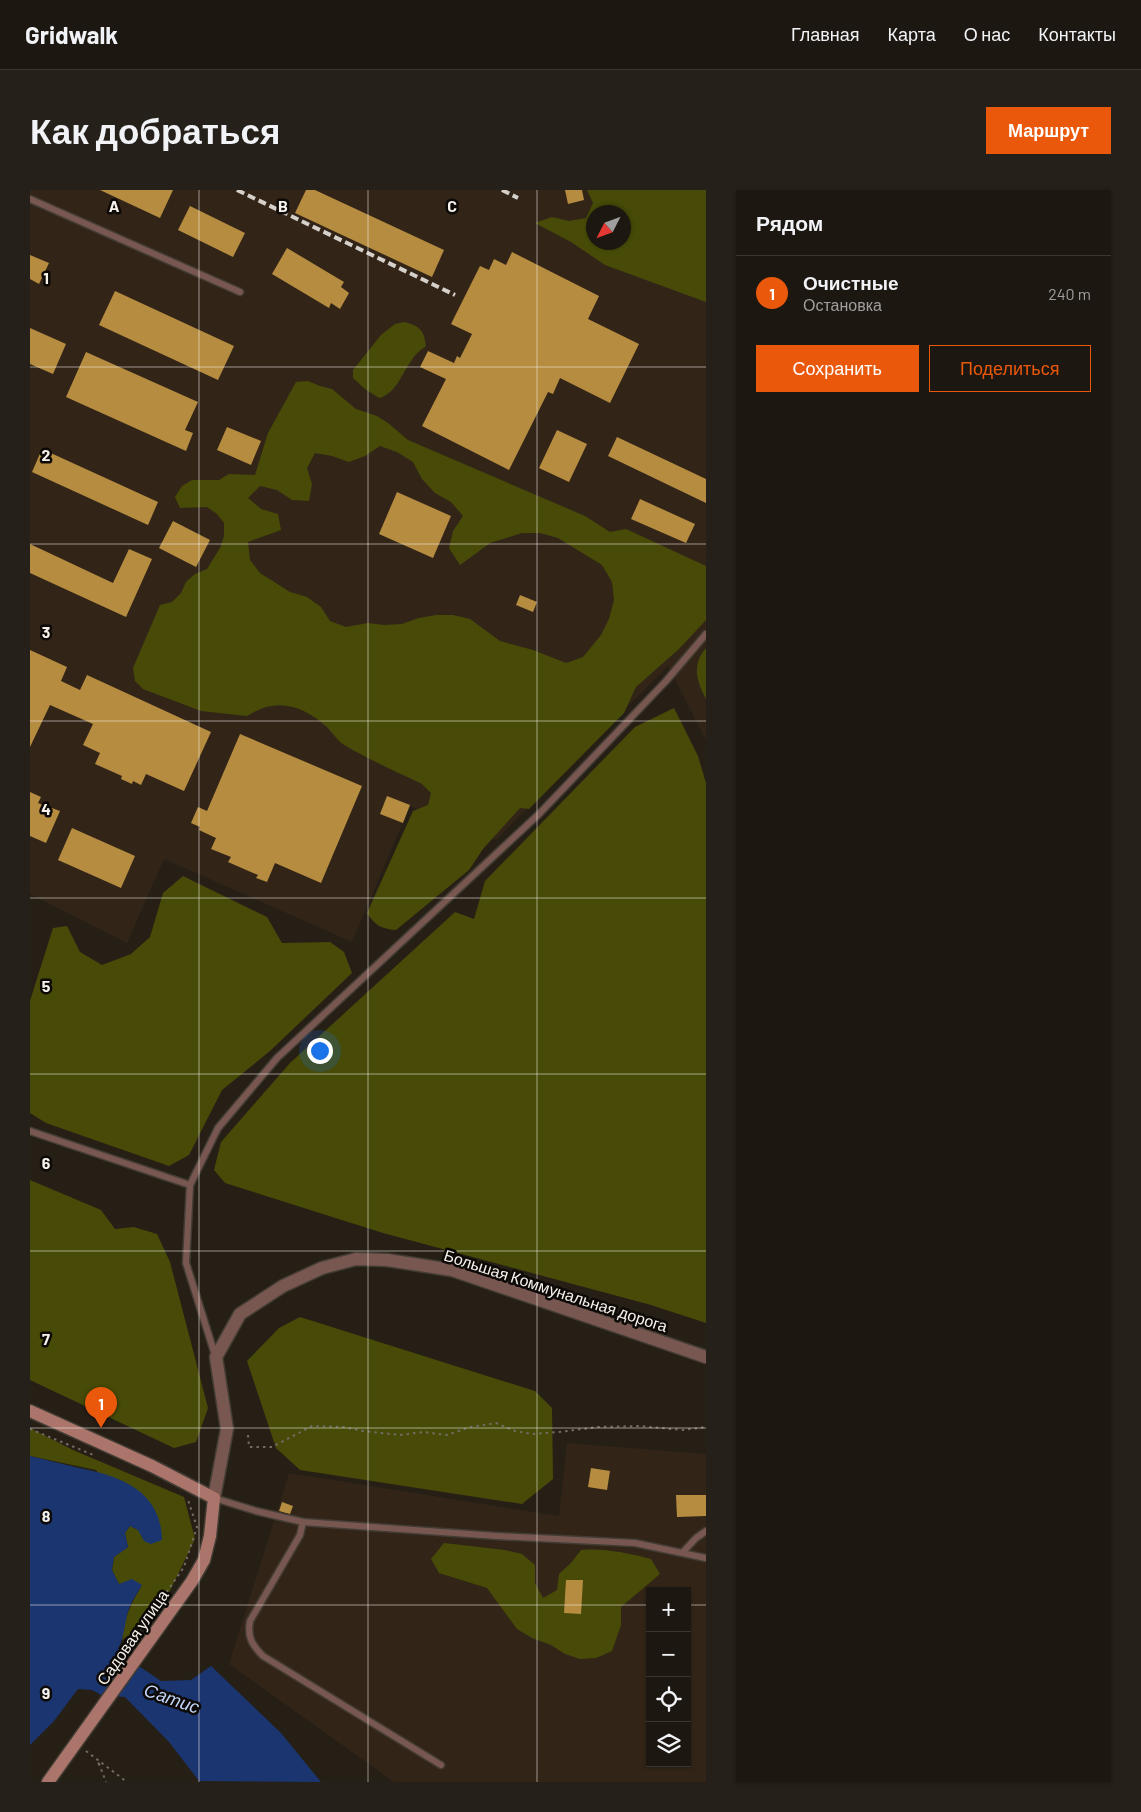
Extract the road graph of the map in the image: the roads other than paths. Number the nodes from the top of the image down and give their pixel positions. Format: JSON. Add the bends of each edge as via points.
{"nodes":[{"id":1,"x":30,"y":199,"type":"edge"},
{"id":2,"x":240,"y":292,"type":"dead end"},
{"id":3,"x":706,"y":634,"type":"edge"},
{"id":4,"x":30,"y":1131,"type":"edge"},
{"id":5,"x":190,"y":1185,"type":"junction"},
{"id":6,"x":216,"y":1357,"type":"junction"},
{"id":7,"x":706,"y":1357,"type":"edge"},
{"id":8,"x":30,"y":1411,"type":"edge"},
{"id":9,"x":214,"y":1498,"type":"junction"},
{"id":10,"x":303,"y":1522,"type":"junction"},
{"id":11,"x":706,"y":1531,"type":"edge"},
{"id":12,"x":683,"y":1552,"type":"junction"},
{"id":13,"x":706,"y":1558,"type":"edge"},
{"id":14,"x":442,"y":1765,"type":"dead end"},
{"id":15,"x":48,"y":1782,"type":"edge"}],
"edges":[{"from":1,"to":2,"type":"lane"},
{"from":3,"to":5,"type":"lane","via":[[539,814],[277,1058],[218,1128]]},
{"from":4,"to":5,"type":"lane"},
{"from":5,"to":6,"type":"lane","via":[[186,1263]]},
{"from":6,"to":7,"type":"street","name":"Большая Коммунальная дорога","via":[[240,1314],[283,1286],[322,1268],[356,1259],[387,1260],[452,1270]]},
{"from":6,"to":9,"type":"street","via":[[227,1429]]},
{"from":8,"to":9,"type":"street"},
{"from":9,"to":10,"type":"lane"},
{"from":9,"to":15,"type":"street","name":"Садовая улица","via":[[204,1560],[192,1581]]},
{"from":10,"to":12,"type":"lane","via":[[635,1543]]},
{"from":10,"to":14,"type":"lane","via":[[300,1535],[250,1621],[248,1632],[252,1646],[262,1656]]},
{"from":11,"to":12,"type":"lane"},
{"from":12,"to":13,"type":"lane"}]}
